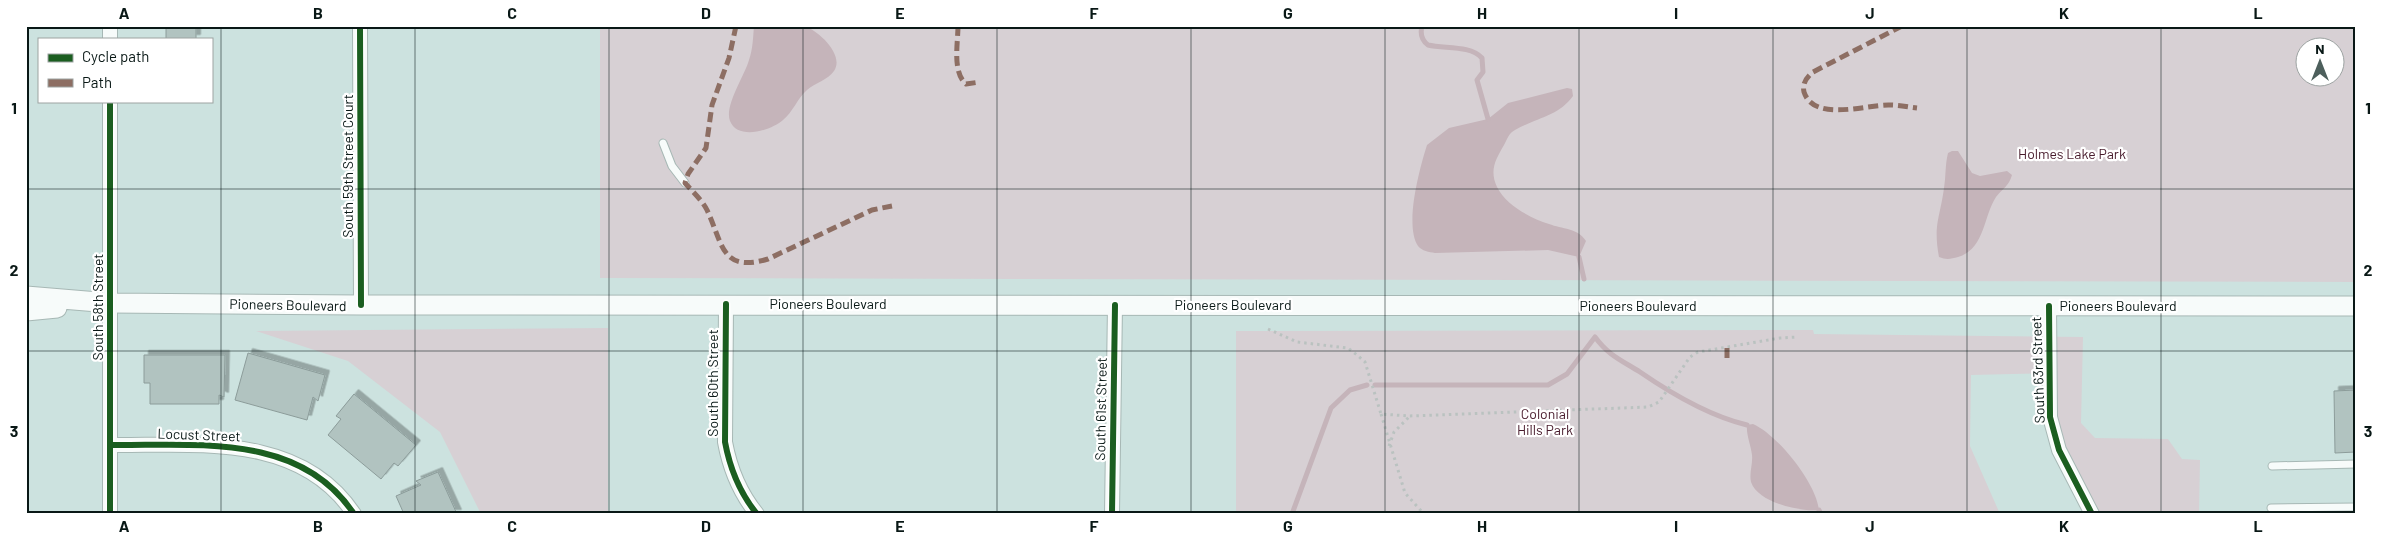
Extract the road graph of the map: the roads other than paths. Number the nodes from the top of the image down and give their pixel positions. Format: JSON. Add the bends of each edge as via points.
{"nodes":[{"id":1,"x":360,"y":26,"type":"edge"},
{"id":2,"x":110,"y":102,"type":"edge"},
{"id":3,"x":663,"y":143,"type":"dead end"},
{"id":4,"x":685,"y":183,"type":"dead end"},
{"id":5,"x":26,"y":296,"type":"edge"},
{"id":6,"x":110,"y":303,"type":"junction"},
{"id":7,"x":726,"y":304,"type":"junction"},
{"id":8,"x":361,"y":305,"type":"junction"},
{"id":9,"x":1115,"y":305,"type":"junction"},
{"id":10,"x":2049,"y":306,"type":"junction"},
{"id":11,"x":2356,"y":306,"type":"edge"},
{"id":12,"x":26,"y":311,"type":"edge"},
{"id":13,"x":110,"y":445,"type":"junction"},
{"id":14,"x":2356,"y":464,"type":"edge"},
{"id":15,"x":2272,"y":466,"type":"dead end"},
{"id":16,"x":2271,"y":508,"type":"dead end"},
{"id":17,"x":2356,"y":508,"type":"edge"},
{"id":18,"x":110,"y":514,"type":"edge"},
{"id":19,"x":354,"y":514,"type":"edge"},
{"id":20,"x":758,"y":514,"type":"edge"},
{"id":21,"x":1112,"y":514,"type":"edge"},
{"id":22,"x":2092,"y":514,"type":"edge"}],
"edges":[{"from":1,"to":8,"type":"street","name":"South 59th Street Court"},
{"from":2,"to":6,"type":"street","name":"South 58th Street"},
{"from":3,"to":4,"type":"lane","via":[[672,166]]},
{"from":5,"to":6,"type":"main road","name":"Pioneers Boulevard"},
{"from":6,"to":8,"type":"main road","name":"Pioneers Boulevard"},
{"from":6,"to":12,"type":"main road","name":"Pioneers Boulevard"},
{"from":6,"to":13,"type":"street","name":"South 58th Street"},
{"from":7,"to":8,"type":"main road","name":"Pioneers Boulevard"},
{"from":7,"to":9,"type":"main road","name":"Pioneers Boulevard"},
{"from":7,"to":20,"type":"street","name":"South 60th Street","via":[[725,442],[728,462],[738,486]]},
{"from":9,"to":10,"type":"main road","name":"Pioneers Boulevard"},
{"from":9,"to":21,"type":"street","name":"South 61st Street"},
{"from":10,"to":11,"type":"main road","name":"Pioneers Boulevard"},
{"from":10,"to":22,"type":"street","name":"South 63rd Street","via":[[2050,417],[2059,450]]},
{"from":13,"to":18,"type":"street","name":"South 58th Street"},
{"from":13,"to":19,"type":"street","name":"Locust Street","via":[[227,447],[270,453],[298,464],[324,480]]},
{"from":14,"to":15,"type":"lane"},
{"from":16,"to":17,"type":"lane"}]}
